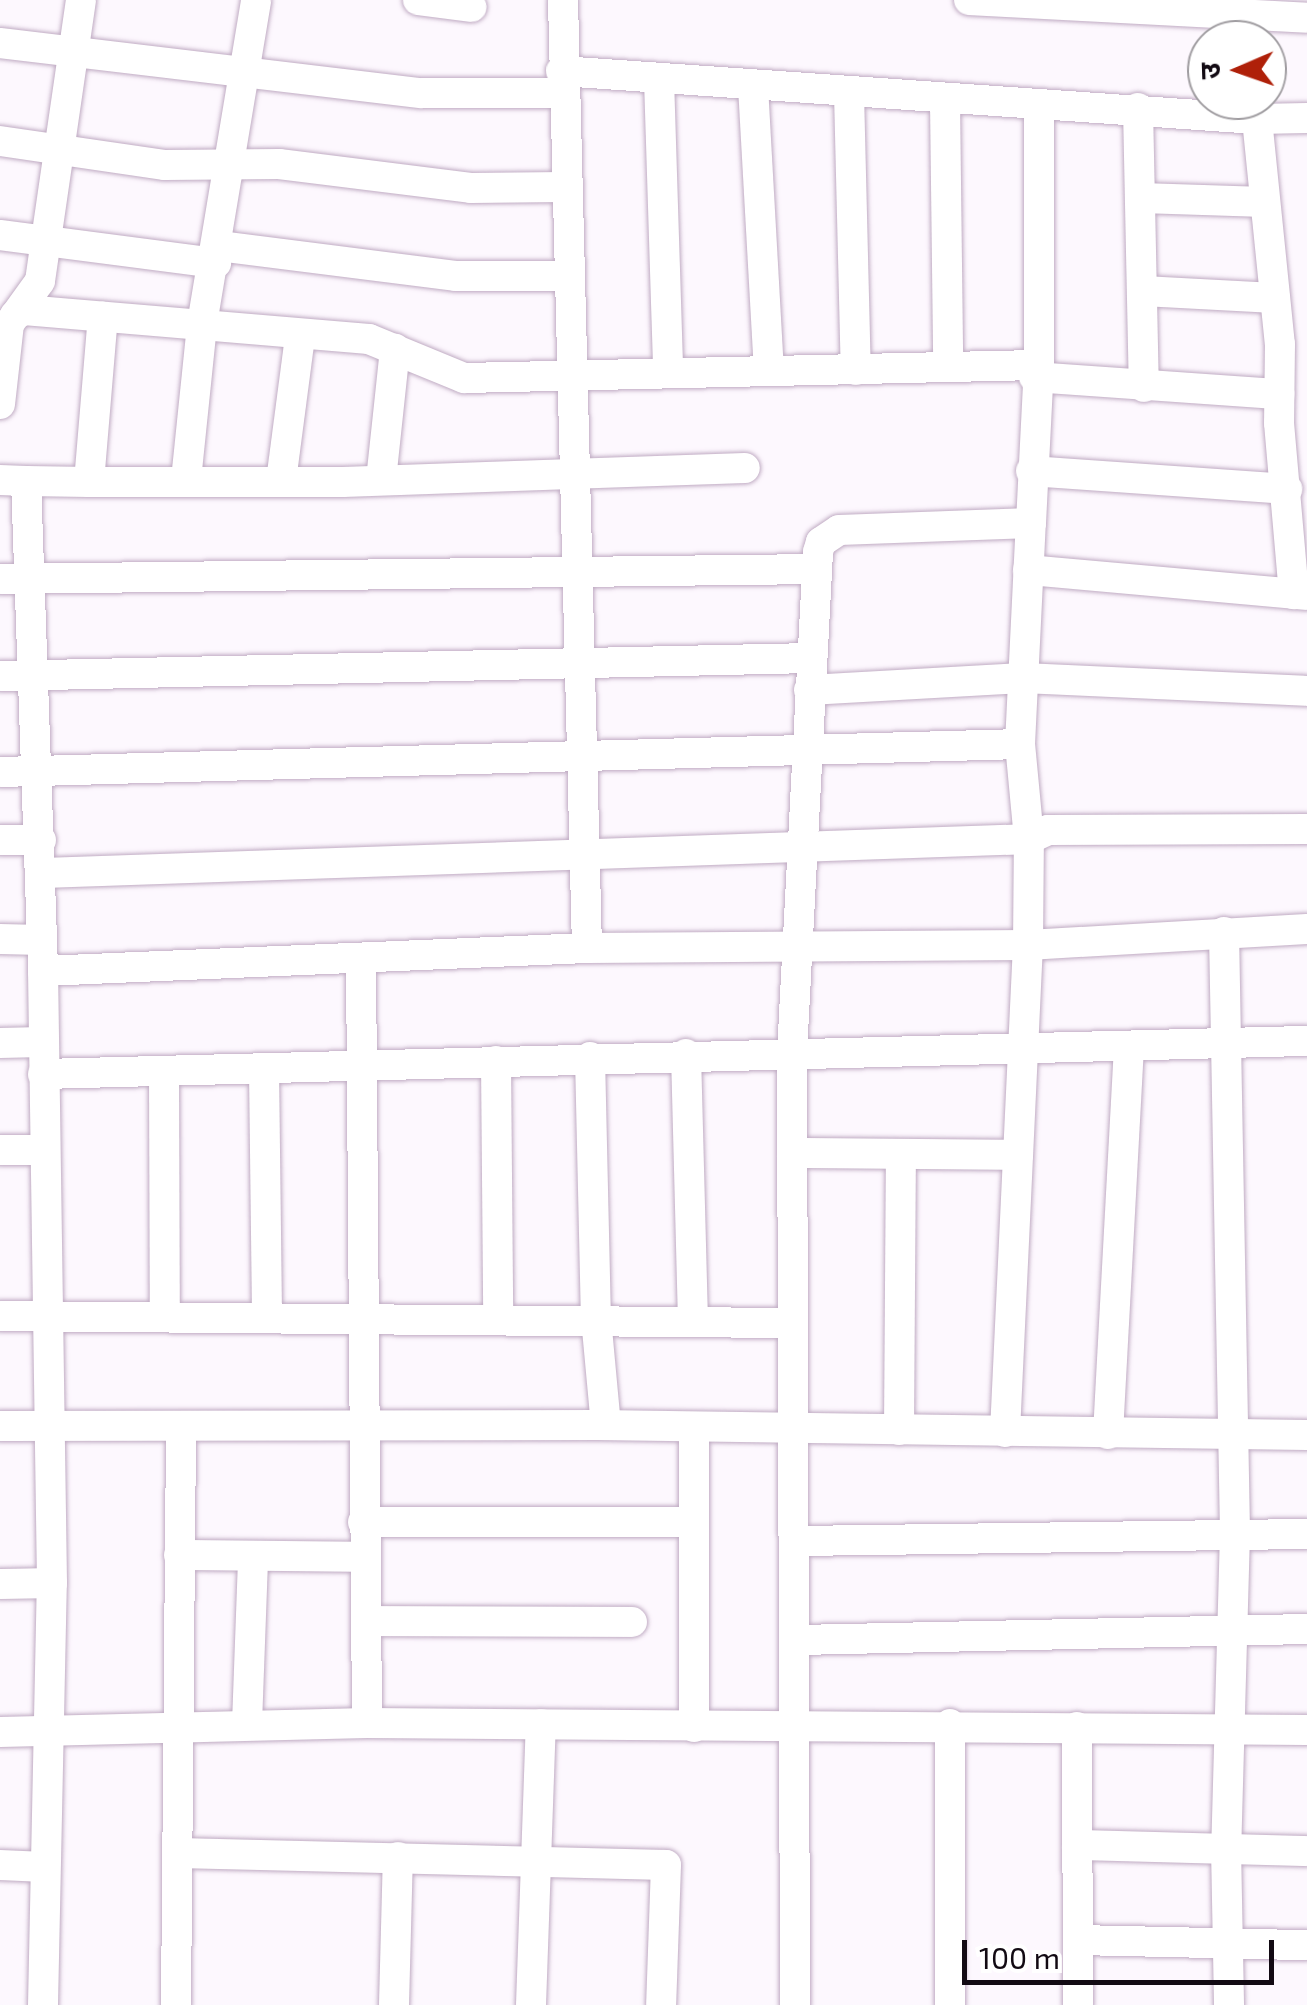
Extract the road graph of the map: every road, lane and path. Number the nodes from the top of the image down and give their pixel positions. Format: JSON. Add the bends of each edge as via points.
{"nodes":[{"id":1,"x":80,"y":0,"type":"edge"},
{"id":2,"x":256,"y":0,"type":"edge"},
{"id":3,"x":418,"y":0,"type":"edge"},
{"id":4,"x":563,"y":0,"type":"edge"},
{"id":5,"x":969,"y":0,"type":"edge"},
{"id":6,"x":1227,"y":5,"type":"edge"},
{"id":7,"x":472,"y":7,"type":"dead end"},
{"id":8,"x":1307,"y":18,"type":"edge"},
{"id":9,"x":0,"y":43,"type":"edge"},
{"id":10,"x":73,"y":50,"type":"junction"},
{"id":11,"x":246,"y":74,"type":"junction"},
{"id":12,"x":659,"y":79,"type":"junction"},
{"id":13,"x":561,"y":82,"type":"junction"},
{"id":14,"x":753,"y":86,"type":"junction"},
{"id":15,"x":849,"y":94,"type":"junction"},
{"id":16,"x":945,"y":101,"type":"junction"},
{"id":17,"x":1040,"y":104,"type":"junction"},
{"id":18,"x":1138,"y":108,"type":"junction"},
{"id":19,"x":1187,"y":113,"type":"edge"},
{"id":20,"x":1257,"y":120,"type":"edge"},
{"id":21,"x":0,"y":140,"type":"edge"},
{"id":22,"x":56,"y":146,"type":"junction"},
{"id":23,"x":233,"y":164,"type":"junction"},
{"id":24,"x":564,"y":188,"type":"junction"},
{"id":25,"x":1141,"y":198,"type":"junction"},
{"id":26,"x":1265,"y":202,"type":"junction"},
{"id":27,"x":0,"y":235,"type":"edge"},
{"id":28,"x":44,"y":240,"type":"junction"},
{"id":29,"x":217,"y":254,"type":"junction"},
{"id":30,"x":566,"y":276,"type":"junction"},
{"id":31,"x":1143,"y":290,"type":"junction"},
{"id":32,"x":1275,"y":298,"type":"junction"},
{"id":33,"x":14,"y":315,"type":"junction"},
{"id":34,"x":102,"y":317,"type":"junction"},
{"id":35,"x":202,"y":324,"type":"junction"},
{"id":36,"x":300,"y":336,"type":"junction"},
{"id":37,"x":1294,"y":344,"type":"edge"},
{"id":38,"x":395,"y":350,"type":"junction"},
{"id":39,"x":948,"y":363,"type":"junction"},
{"id":40,"x":769,"y":368,"type":"junction"},
{"id":41,"x":668,"y":369,"type":"junction"},
{"id":42,"x":856,"y":370,"type":"junction"},
{"id":43,"x":1037,"y":371,"type":"junction"},
{"id":44,"x":571,"y":376,"type":"junction"},
{"id":45,"x":1144,"y":387,"type":"junction"},
{"id":46,"x":1280,"y":394,"type":"junction"},
{"id":47,"x":0,"y":404,"type":"edge"},
{"id":48,"x":745,"y":468,"type":"dead end"},
{"id":49,"x":1031,"y":472,"type":"junction"},
{"id":50,"x":573,"y":474,"type":"junction"},
{"id":51,"x":186,"y":480,"type":"junction"},
{"id":52,"x":381,"y":480,"type":"junction"},
{"id":53,"x":13,"y":481,"type":"edge"},
{"id":54,"x":281,"y":481,"type":"junction"},
{"id":55,"x":89,"y":482,"type":"junction"},
{"id":56,"x":1287,"y":489,"type":"junction"},
{"id":57,"x":1030,"y":523,"type":"junction"},
{"id":58,"x":817,"y":568,"type":"junction"},
{"id":59,"x":574,"y":570,"type":"junction"},
{"id":60,"x":1028,"y":570,"type":"junction"},
{"id":61,"x":15,"y":579,"type":"edge"},
{"id":62,"x":1300,"y":595,"type":"edge"},
{"id":63,"x":810,"y":658,"type":"junction"},
{"id":64,"x":579,"y":666,"type":"junction"},
{"id":65,"x":0,"y":676,"type":"edge"},
{"id":66,"x":36,"y":677,"type":"junction"},
{"id":67,"x":1023,"y":678,"type":"junction"},
{"id":68,"x":808,"y":690,"type":"junction"},
{"id":69,"x":1307,"y":690,"type":"edge"},
{"id":70,"x":1020,"y":744,"type":"junction"},
{"id":71,"x":803,"y":753,"type":"junction"},
{"id":72,"x":582,"y":759,"type":"junction"},
{"id":73,"x":0,"y":772,"type":"edge"},
{"id":74,"x":37,"y":772,"type":"junction"},
{"id":75,"x":1307,"y":829,"type":"edge"},
{"id":76,"x":1029,"y":839,"type":"junction"},
{"id":77,"x":0,"y":840,"type":"edge"},
{"id":78,"x":41,"y":840,"type":"junction"},
{"id":79,"x":801,"y":847,"type":"junction"},
{"id":80,"x":584,"y":852,"type":"junction"},
{"id":81,"x":43,"y":873,"type":"junction"},
{"id":82,"x":1307,"y":930,"type":"edge"},
{"id":83,"x":1224,"y":932,"type":"junction"},
{"id":84,"x":0,"y":939,"type":"edge"},
{"id":85,"x":42,"y":940,"type":"junction"},
{"id":86,"x":794,"y":944,"type":"junction"},
{"id":87,"x":1028,"y":945,"type":"junction"},
{"id":88,"x":588,"y":948,"type":"junction"},
{"id":89,"x":361,"y":959,"type":"junction"},
{"id":90,"x":43,"y":971,"type":"junction"},
{"id":91,"x":1307,"y":1041,"type":"edge"},
{"id":92,"x":42,"y":1042,"type":"junction"},
{"id":93,"x":0,"y":1044,"type":"edge"},
{"id":94,"x":1226,"y":1045,"type":"junction"},
{"id":95,"x":1129,"y":1048,"type":"junction"},
{"id":96,"x":1023,"y":1052,"type":"junction"},
{"id":97,"x":686,"y":1054,"type":"junction"},
{"id":98,"x":792,"y":1054,"type":"junction"},
{"id":99,"x":590,"y":1056,"type":"junction"},
{"id":100,"x":496,"y":1061,"type":"junction"},
{"id":101,"x":362,"y":1068,"type":"junction"},
{"id":102,"x":264,"y":1069,"type":"junction"},
{"id":103,"x":43,"y":1074,"type":"junction"},
{"id":104,"x":164,"y":1074,"type":"junction"},
{"id":105,"x":0,"y":1150,"type":"edge"},
{"id":106,"x":45,"y":1150,"type":"junction"},
{"id":107,"x":792,"y":1152,"type":"junction"},
{"id":108,"x":901,"y":1154,"type":"junction"},
{"id":109,"x":1018,"y":1155,"type":"junction"},
{"id":110,"x":267,"y":1314,"type":"junction"},
{"id":111,"x":165,"y":1315,"type":"junction"},
{"id":112,"x":362,"y":1315,"type":"junction"},
{"id":113,"x":0,"y":1316,"type":"edge"},
{"id":114,"x":498,"y":1316,"type":"junction"},
{"id":115,"x":49,"y":1317,"type":"junction"},
{"id":116,"x":596,"y":1318,"type":"junction"},
{"id":117,"x":693,"y":1320,"type":"junction"},
{"id":118,"x":793,"y":1323,"type":"junction"},
{"id":119,"x":606,"y":1425,"type":"junction"},
{"id":120,"x":0,"y":1426,"type":"edge"},
{"id":121,"x":51,"y":1426,"type":"junction"},
{"id":122,"x":181,"y":1428,"type":"junction"},
{"id":123,"x":694,"y":1428,"type":"junction"},
{"id":124,"x":364,"y":1429,"type":"junction"},
{"id":125,"x":794,"y":1429,"type":"junction"},
{"id":126,"x":898,"y":1430,"type":"junction"},
{"id":127,"x":1005,"y":1432,"type":"junction"},
{"id":128,"x":1108,"y":1434,"type":"junction"},
{"id":129,"x":1232,"y":1435,"type":"junction"},
{"id":130,"x":1307,"y":1435,"type":"edge"},
{"id":131,"x":364,"y":1522,"type":"junction"},
{"id":132,"x":694,"y":1522,"type":"junction"},
{"id":133,"x":1235,"y":1533,"type":"junction"},
{"id":134,"x":1307,"y":1534,"type":"edge"},
{"id":135,"x":797,"y":1541,"type":"junction"},
{"id":136,"x":179,"y":1555,"type":"junction"},
{"id":137,"x":364,"y":1557,"type":"junction"},
{"id":138,"x":253,"y":1558,"type":"junction"},
{"id":139,"x":0,"y":1584,"type":"edge"},
{"id":140,"x":52,"y":1584,"type":"junction"},
{"id":141,"x":366,"y":1621,"type":"junction"},
{"id":142,"x":632,"y":1622,"type":"dead end"},
{"id":143,"x":1231,"y":1628,"type":"junction"},
{"id":144,"x":1307,"y":1629,"type":"edge"},
{"id":145,"x":798,"y":1640,"type":"junction"},
{"id":146,"x":367,"y":1723,"type":"junction"},
{"id":147,"x":247,"y":1724,"type":"junction"},
{"id":148,"x":541,"y":1724,"type":"junction"},
{"id":149,"x":950,"y":1724,"type":"junction"},
{"id":150,"x":176,"y":1726,"type":"junction"},
{"id":151,"x":694,"y":1727,"type":"junction"},
{"id":152,"x":798,"y":1727,"type":"junction"},
{"id":153,"x":1077,"y":1727,"type":"junction"},
{"id":154,"x":1229,"y":1729,"type":"junction"},
{"id":155,"x":1307,"y":1730,"type":"edge"},
{"id":156,"x":0,"y":1732,"type":"edge"},
{"id":157,"x":44,"y":1732,"type":"junction"},
{"id":158,"x":1077,"y":1845,"type":"junction"},
{"id":159,"x":1226,"y":1847,"type":"junction"},
{"id":160,"x":1307,"y":1851,"type":"edge"},
{"id":161,"x":178,"y":1853,"type":"junction"},
{"id":162,"x":398,"y":1856,"type":"junction"},
{"id":163,"x":537,"y":1862,"type":"junction"},
{"id":164,"x":0,"y":1865,"type":"edge"},
{"id":165,"x":44,"y":1867,"type":"junction"},
{"id":166,"x":1078,"y":1940,"type":"junction"},
{"id":167,"x":1228,"y":1941,"type":"junction"},
{"id":168,"x":1307,"y":1945,"type":"edge"},
{"id":169,"x":43,"y":2005,"type":"edge"},
{"id":170,"x":176,"y":2005,"type":"edge"},
{"id":171,"x":394,"y":2005,"type":"edge"},
{"id":172,"x":531,"y":2005,"type":"edge"},
{"id":173,"x":661,"y":2005,"type":"edge"},
{"id":174,"x":795,"y":2005,"type":"edge"},
{"id":175,"x":950,"y":2005,"type":"edge"},
{"id":176,"x":1078,"y":2005,"type":"edge"},
{"id":177,"x":1230,"y":2005,"type":"edge"}],
"edges":[{"from":1,"to":10,"type":"street"},
{"from":2,"to":11,"type":"street"},
{"from":3,"to":7,"type":"street"},
{"from":4,"to":13,"type":"street"},
{"from":5,"to":6,"type":"street"},
{"from":6,"to":8,"type":"street"},
{"from":9,"to":10,"type":"street"},
{"from":10,"to":11,"type":"street"},
{"from":10,"to":22,"type":"street"},
{"from":11,"to":13,"type":"street","via":[[422,93]]},
{"from":11,"to":23,"type":"street"},
{"from":12,"to":13,"type":"street"},
{"from":12,"to":14,"type":"street"},
{"from":12,"to":41,"type":"street"},
{"from":13,"to":24,"type":"street"},
{"from":14,"to":15,"type":"street"},
{"from":14,"to":40,"type":"street"},
{"from":15,"to":16,"type":"street"},
{"from":15,"to":42,"type":"street"},
{"from":16,"to":17,"type":"street"},
{"from":16,"to":39,"type":"street"},
{"from":17,"to":18,"type":"street"},
{"from":17,"to":43,"type":"street"},
{"from":18,"to":19,"type":"street"},
{"from":18,"to":25,"type":"street"},
{"from":20,"to":26,"type":"street"},
{"from":21,"to":22,"type":"street"},
{"from":22,"to":23,"type":"street","via":[[165,165]]},
{"from":22,"to":28,"type":"street"},
{"from":23,"to":24,"type":"street","via":[[471,188]]},
{"from":23,"to":29,"type":"street"},
{"from":24,"to":30,"type":"street"},
{"from":25,"to":26,"type":"street"},
{"from":25,"to":31,"type":"street"},
{"from":26,"to":32,"type":"street"},
{"from":27,"to":28,"type":"street"},
{"from":28,"to":29,"type":"street"},
{"from":28,"to":33,"type":"street","via":[[40,281]]},
{"from":29,"to":30,"type":"street","via":[[454,276]]},
{"from":29,"to":35,"type":"street"},
{"from":30,"to":44,"type":"street"},
{"from":31,"to":32,"type":"street"},
{"from":31,"to":45,"type":"street"},
{"from":32,"to":37,"type":"street"},
{"from":33,"to":34,"type":"street"},
{"from":33,"to":47,"type":"street"},
{"from":34,"to":35,"type":"street"},
{"from":34,"to":55,"type":"street"},
{"from":35,"to":36,"type":"street"},
{"from":35,"to":51,"type":"street"},
{"from":36,"to":38,"type":"street","via":[[369,339]]},
{"from":36,"to":54,"type":"street"},
{"from":37,"to":46,"type":"street"},
{"from":38,"to":44,"type":"street","via":[[464,378]]},
{"from":38,"to":52,"type":"street"},
{"from":39,"to":42,"type":"street"},
{"from":39,"to":43,"type":"street"},
{"from":40,"to":41,"type":"street"},
{"from":40,"to":42,"type":"street"},
{"from":41,"to":44,"type":"street"},
{"from":43,"to":45,"type":"street"},
{"from":43,"to":49,"type":"street"},
{"from":44,"to":50,"type":"street"},
{"from":45,"to":46,"type":"street"},
{"from":46,"to":56,"type":"street"},
{"from":48,"to":50,"type":"street"},
{"from":49,"to":56,"type":"street"},
{"from":49,"to":57,"type":"street"},
{"from":50,"to":52,"type":"street"},
{"from":50,"to":59,"type":"street"},
{"from":51,"to":54,"type":"street"},
{"from":51,"to":55,"type":"street"},
{"from":52,"to":54,"type":"street"},
{"from":53,"to":55,"type":"street"},
{"from":53,"to":61,"type":"street"},
{"from":56,"to":62,"type":"street"},
{"from":57,"to":58,"type":"street","via":[[839,530],[821,542]]},
{"from":57,"to":60,"type":"street"},
{"from":58,"to":59,"type":"street"},
{"from":58,"to":63,"type":"street"},
{"from":59,"to":61,"type":"street"},
{"from":59,"to":64,"type":"street"},
{"from":60,"to":62,"type":"street"},
{"from":60,"to":67,"type":"street"},
{"from":61,"to":66,"type":"street"},
{"from":63,"to":64,"type":"street"},
{"from":63,"to":68,"type":"street"},
{"from":64,"to":66,"type":"street"},
{"from":64,"to":72,"type":"street"},
{"from":65,"to":66,"type":"street"},
{"from":66,"to":74,"type":"street"},
{"from":67,"to":68,"type":"street"},
{"from":67,"to":69,"type":"street"},
{"from":67,"to":70,"type":"street"},
{"from":68,"to":71,"type":"street"},
{"from":70,"to":71,"type":"street"},
{"from":70,"to":76,"type":"street"},
{"from":71,"to":72,"type":"street"},
{"from":71,"to":79,"type":"street"},
{"from":72,"to":74,"type":"street"},
{"from":72,"to":80,"type":"street"},
{"from":73,"to":74,"type":"street"},
{"from":74,"to":78,"type":"street"},
{"from":75,"to":76,"type":"street","via":[[1048,830]]},
{"from":76,"to":79,"type":"street"},
{"from":76,"to":87,"type":"street"},
{"from":77,"to":78,"type":"street"},
{"from":78,"to":81,"type":"street"},
{"from":79,"to":80,"type":"street"},
{"from":79,"to":86,"type":"street"},
{"from":80,"to":81,"type":"street"},
{"from":80,"to":88,"type":"street"},
{"from":81,"to":85,"type":"street"},
{"from":82,"to":83,"type":"street"},
{"from":83,"to":87,"type":"street"},
{"from":83,"to":94,"type":"street"},
{"from":84,"to":85,"type":"street"},
{"from":85,"to":90,"type":"street"},
{"from":86,"to":87,"type":"street"},
{"from":86,"to":88,"type":"street"},
{"from":86,"to":98,"type":"street"},
{"from":87,"to":96,"type":"street"},
{"from":88,"to":89,"type":"street"},
{"from":89,"to":90,"type":"street"},
{"from":89,"to":101,"type":"street"},
{"from":90,"to":92,"type":"street"},
{"from":91,"to":94,"type":"street"},
{"from":92,"to":93,"type":"street"},
{"from":92,"to":103,"type":"street"},
{"from":94,"to":95,"type":"street"},
{"from":94,"to":129,"type":"street"},
{"from":95,"to":96,"type":"street"},
{"from":95,"to":128,"type":"street"},
{"from":96,"to":98,"type":"street"},
{"from":96,"to":109,"type":"street"},
{"from":97,"to":98,"type":"street"},
{"from":97,"to":99,"type":"street"},
{"from":97,"to":117,"type":"street"},
{"from":98,"to":107,"type":"street"},
{"from":99,"to":100,"type":"street"},
{"from":99,"to":116,"type":"street"},
{"from":100,"to":101,"type":"street"},
{"from":100,"to":114,"type":"street"},
{"from":101,"to":102,"type":"street"},
{"from":101,"to":112,"type":"street"},
{"from":102,"to":104,"type":"street"},
{"from":102,"to":110,"type":"street"},
{"from":103,"to":104,"type":"street"},
{"from":103,"to":106,"type":"street"},
{"from":104,"to":111,"type":"street"},
{"from":105,"to":106,"type":"street"},
{"from":106,"to":115,"type":"street"},
{"from":107,"to":108,"type":"street"},
{"from":107,"to":118,"type":"street"},
{"from":108,"to":109,"type":"street"},
{"from":108,"to":126,"type":"street"},
{"from":109,"to":127,"type":"street"},
{"from":110,"to":111,"type":"street"},
{"from":110,"to":112,"type":"street"},
{"from":111,"to":115,"type":"street"},
{"from":112,"to":114,"type":"street"},
{"from":112,"to":124,"type":"street"},
{"from":113,"to":115,"type":"street"},
{"from":114,"to":116,"type":"street"},
{"from":115,"to":121,"type":"street"},
{"from":116,"to":117,"type":"street"},
{"from":116,"to":119,"type":"street"},
{"from":117,"to":118,"type":"street"},
{"from":118,"to":125,"type":"street"},
{"from":119,"to":123,"type":"street"},
{"from":119,"to":124,"type":"street"},
{"from":120,"to":121,"type":"street"},
{"from":121,"to":122,"type":"street"},
{"from":121,"to":140,"type":"street"},
{"from":122,"to":124,"type":"street"},
{"from":122,"to":136,"type":"street"},
{"from":123,"to":125,"type":"street"},
{"from":123,"to":132,"type":"street"},
{"from":124,"to":131,"type":"street"},
{"from":125,"to":126,"type":"street"},
{"from":125,"to":135,"type":"street"},
{"from":126,"to":127,"type":"street"},
{"from":127,"to":128,"type":"street"},
{"from":128,"to":129,"type":"street"},
{"from":129,"to":130,"type":"street"},
{"from":129,"to":133,"type":"street"},
{"from":131,"to":132,"type":"street"},
{"from":131,"to":137,"type":"street"},
{"from":132,"to":151,"type":"street"},
{"from":133,"to":134,"type":"street"},
{"from":133,"to":135,"type":"street"},
{"from":133,"to":143,"type":"street"},
{"from":135,"to":145,"type":"street"},
{"from":136,"to":138,"type":"street"},
{"from":136,"to":150,"type":"street"},
{"from":137,"to":138,"type":"street"},
{"from":137,"to":141,"type":"street"},
{"from":138,"to":147,"type":"street"},
{"from":139,"to":140,"type":"street"},
{"from":140,"to":157,"type":"street"},
{"from":141,"to":142,"type":"street"},
{"from":141,"to":146,"type":"street"},
{"from":143,"to":144,"type":"street"},
{"from":143,"to":145,"type":"street"},
{"from":143,"to":154,"type":"street"},
{"from":145,"to":152,"type":"street"},
{"from":146,"to":147,"type":"street"},
{"from":146,"to":148,"type":"street"},
{"from":147,"to":150,"type":"street"},
{"from":148,"to":151,"type":"street"},
{"from":148,"to":163,"type":"street"},
{"from":149,"to":152,"type":"street"},
{"from":149,"to":153,"type":"street"},
{"from":149,"to":175,"type":"street"},
{"from":150,"to":157,"type":"street"},
{"from":150,"to":161,"type":"street"},
{"from":151,"to":152,"type":"street"},
{"from":152,"to":174,"type":"street"},
{"from":153,"to":154,"type":"street"},
{"from":153,"to":158,"type":"street"},
{"from":154,"to":155,"type":"street"},
{"from":154,"to":159,"type":"street"},
{"from":156,"to":157,"type":"street"},
{"from":157,"to":165,"type":"street"},
{"from":158,"to":159,"type":"street"},
{"from":158,"to":166,"type":"street"},
{"from":159,"to":160,"type":"street"},
{"from":159,"to":167,"type":"street"},
{"from":161,"to":162,"type":"street"},
{"from":161,"to":170,"type":"street"},
{"from":162,"to":163,"type":"street"},
{"from":162,"to":171,"type":"street"},
{"from":163,"to":172,"type":"street"},
{"from":163,"to":173,"type":"street","via":[[666,1866]]},
{"from":164,"to":165,"type":"street"},
{"from":165,"to":169,"type":"street"},
{"from":166,"to":167,"type":"street"},
{"from":166,"to":176,"type":"street"},
{"from":167,"to":168,"type":"street"},
{"from":167,"to":177,"type":"street"}]}
